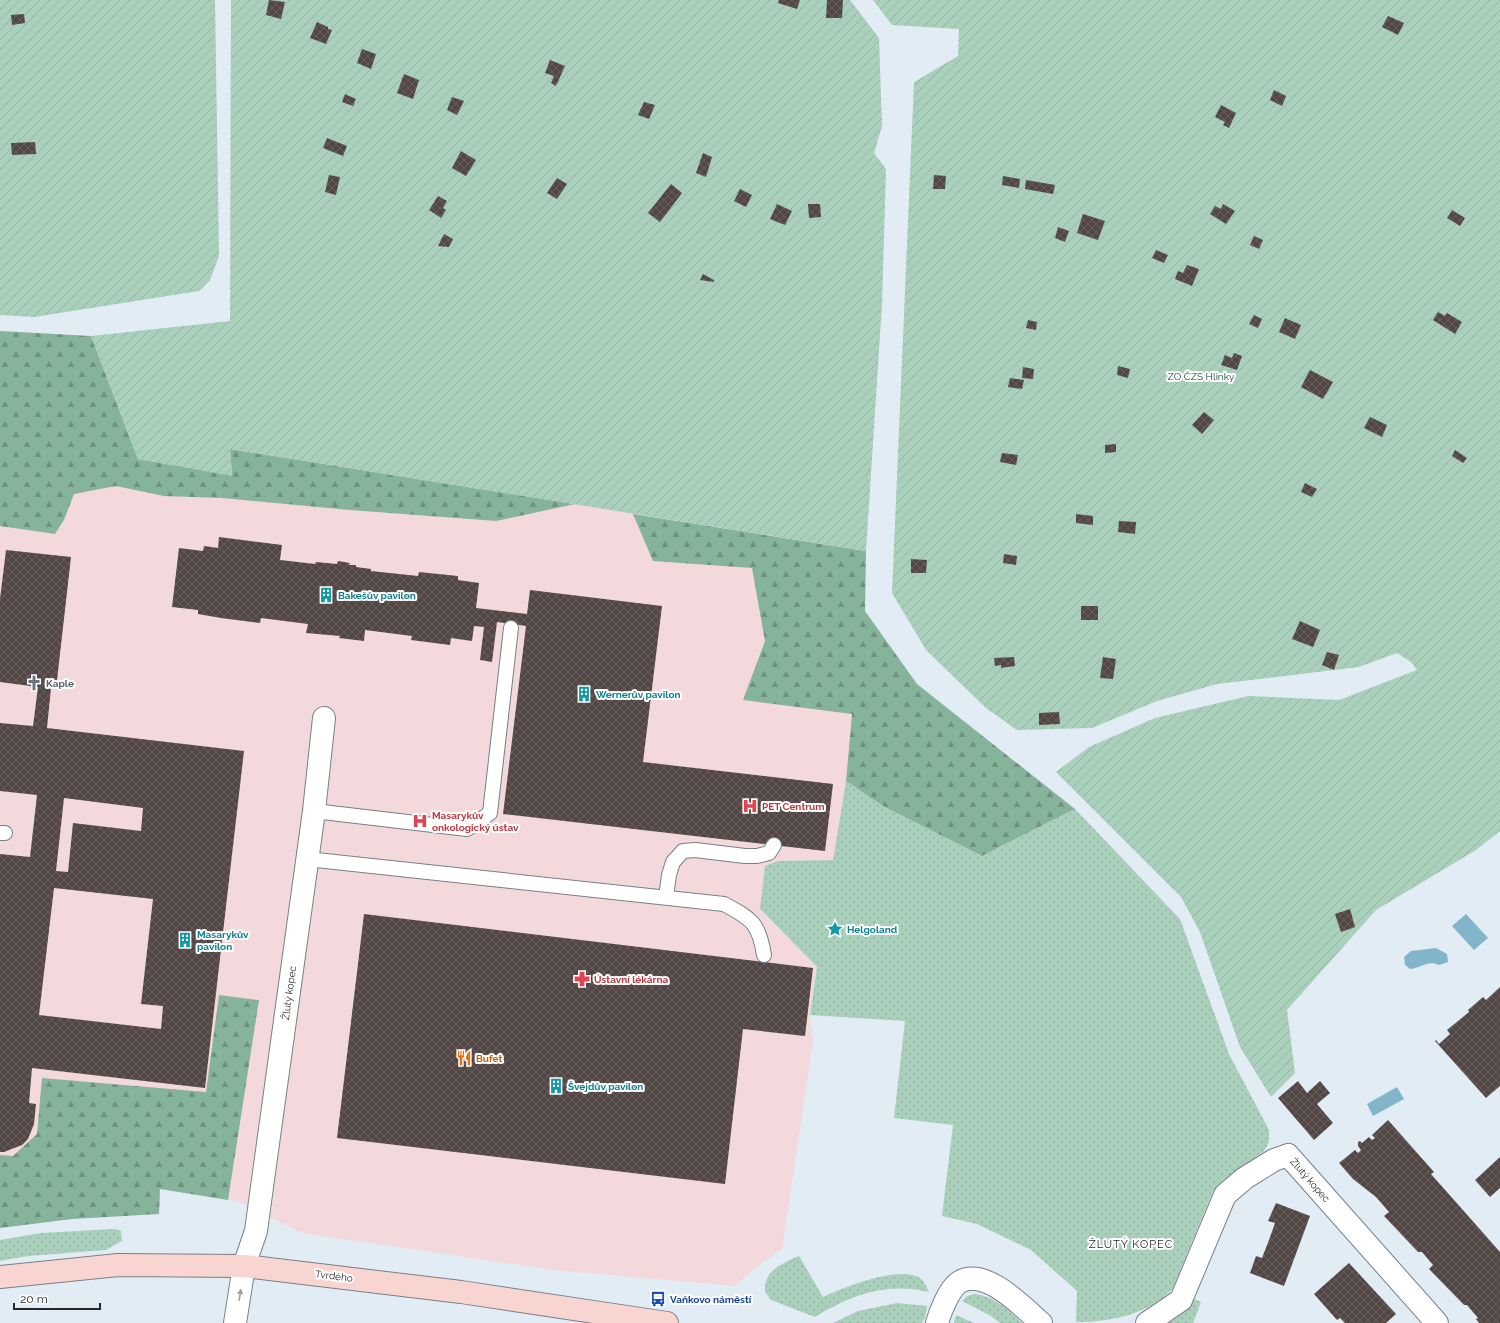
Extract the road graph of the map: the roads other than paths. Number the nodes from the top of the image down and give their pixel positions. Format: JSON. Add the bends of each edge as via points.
{"nodes":[{"id":1,"x":511,"y":628,"type":"dead end"},
{"id":2,"x":324,"y":718,"type":"dead end"},
{"id":3,"x":314,"y":811,"type":"junction"},
{"id":4,"x":774,"y":845,"type":"dead end"},
{"id":5,"x":307,"y":859,"type":"junction"},
{"id":6,"x":666,"y":897,"type":"junction"},
{"id":7,"x":764,"y":956,"type":"dead end"},
{"id":8,"x":244,"y":1266,"type":"junction"},
{"id":9,"x":0,"y":1277,"type":"edge"},
{"id":10,"x":235,"y":1323,"type":"edge"},
{"id":11,"x":667,"y":1323,"type":"edge"},
{"id":12,"x":937,"y":1323,"type":"edge"},
{"id":13,"x":1041,"y":1323,"type":"edge"},
{"id":14,"x":1147,"y":1323,"type":"edge"},
{"id":15,"x":1436,"y":1323,"type":"edge"}],
"edges":[{"from":1,"to":3,"type":"lane","via":[[490,813],[467,829]]},
{"from":2,"to":3,"type":"street","name":"Žlutý kopec"},
{"from":3,"to":5,"type":"street","name":"Žlutý kopec"},
{"from":4,"to":6,"type":"lane","via":[[769,853],[757,856],[683,851],[673,862]]},
{"from":5,"to":6,"type":"lane"},
{"from":5,"to":8,"type":"street","name":"Žlutý kopec","via":[[256,1231]]},
{"from":6,"to":7,"type":"lane","via":[[724,904],[747,916],[761,935]]},
{"from":8,"to":9,"type":"street","name":"Tvrdého","via":[[118,1265]]},
{"from":10,"to":8,"type":"street","name":"Žlutý kopec","one_way":true},
{"from":8,"to":11,"type":"street","name":"Tvrdého","via":[[468,1293]]},
{"from":12,"to":13,"type":"street","via":[[952,1290],[964,1280],[991,1283],[1007,1293]]},
{"from":14,"to":15,"type":"street","name":"Žlutý kopec","via":[[1181,1300],[1225,1195],[1245,1178],[1274,1160],[1288,1156]]}]}
